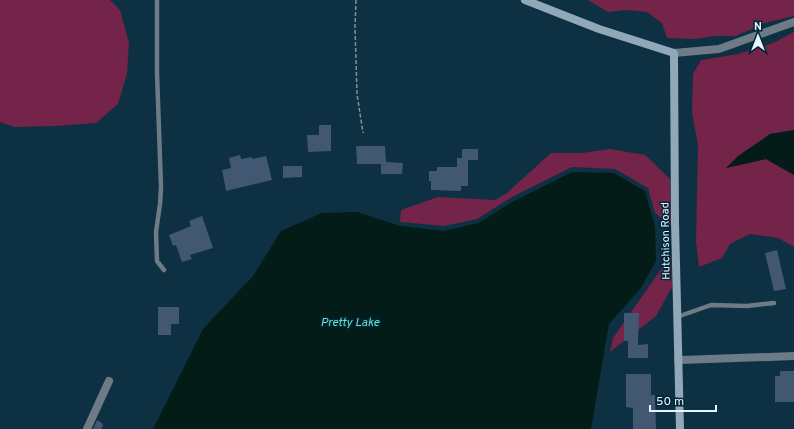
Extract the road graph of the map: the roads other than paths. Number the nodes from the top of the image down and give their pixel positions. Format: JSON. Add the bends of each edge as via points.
{"nodes":[{"id":1,"x":157,"y":0,"type":"edge"},
{"id":2,"x":525,"y":0,"type":"edge"},
{"id":3,"x":794,"y":22,"type":"edge"},
{"id":4,"x":674,"y":53,"type":"junction"},
{"id":5,"x":164,"y":270,"type":"dead end"},
{"id":6,"x":774,"y":303,"type":"dead end"},
{"id":7,"x":677,"y":317,"type":"junction"},
{"id":8,"x":794,"y":356,"type":"edge"},
{"id":9,"x":678,"y":359,"type":"junction"},
{"id":10,"x":109,"y":381,"type":"dead end"},
{"id":11,"x":87,"y":429,"type":"edge"},
{"id":12,"x":680,"y":429,"type":"edge"}],
"edges":[{"from":1,"to":5,"type":"lane","via":[[161,193],[156,232],[157,261]]},
{"from":2,"to":4,"type":"street","via":[[599,29]]},
{"from":3,"to":4,"type":"street","via":[[719,49]]},
{"from":4,"to":7,"type":"street","name":"Hutchison Road"},
{"from":6,"to":7,"type":"lane","via":[[747,306],[711,305]]},
{"from":7,"to":9,"type":"street","name":"Hutchison Road"},
{"from":8,"to":9,"type":"street"},
{"from":9,"to":12,"type":"street","name":"Hutchison Road"},
{"from":10,"to":11,"type":"street"}]}
